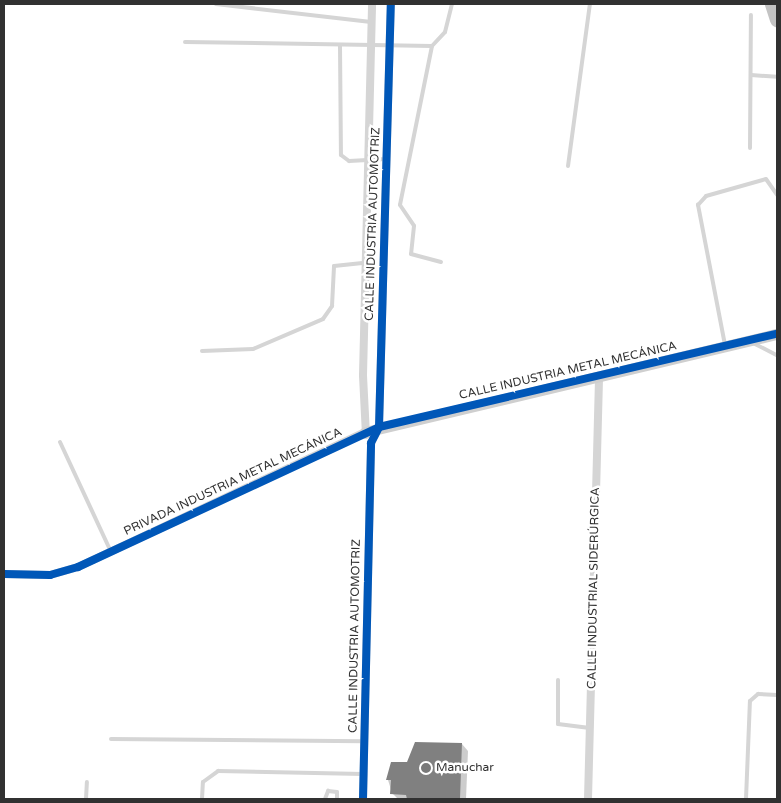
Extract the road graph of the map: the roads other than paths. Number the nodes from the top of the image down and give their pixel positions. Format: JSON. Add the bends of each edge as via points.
{"nodes":[{"id":1,"x":216,"y":4,"type":"edge"},
{"id":2,"x":372,"y":4,"type":"edge"},
{"id":3,"x":391,"y":4,"type":"edge"},
{"id":4,"x":452,"y":4,"type":"edge"},
{"id":5,"x":590,"y":4,"type":"edge"},
{"id":6,"x":768,"y":4,"type":"edge"},
{"id":7,"x":772,"y":4,"type":"edge"},
{"id":8,"x":751,"y":15,"type":"dead end"},
{"id":9,"x":777,"y":21,"type":"edge"},
{"id":10,"x":371,"y":22,"type":"junction"},
{"id":11,"x":185,"y":42,"type":"dead end"},
{"id":12,"x":390,"y":43,"type":"junction"},
{"id":13,"x":370,"y":45,"type":"junction"},
{"id":14,"x":340,"y":46,"type":"junction"},
{"id":15,"x":432,"y":46,"type":"junction"},
{"id":16,"x":751,"y":75,"type":"junction"},
{"id":17,"x":777,"y":77,"type":"edge"},
{"id":18,"x":750,"y":148,"type":"dead end"},
{"id":19,"x":386,"y":159,"type":"junction"},
{"id":20,"x":368,"y":160,"type":"junction"},
{"id":21,"x":568,"y":166,"type":"dead end"},
{"id":22,"x":777,"y":195,"type":"edge"},
{"id":23,"x":366,"y":262,"type":"junction"},
{"id":24,"x":441,"y":262,"type":"dead end"},
{"id":25,"x":777,"y":334,"type":"edge"},
{"id":26,"x":750,"y":341,"type":"junction"},
{"id":27,"x":726,"y":347,"type":"junction"},
{"id":28,"x":202,"y":351,"type":"dead end"},
{"id":29,"x":777,"y":355,"type":"edge"},
{"id":30,"x":599,"y":376,"type":"junction"},
{"id":31,"x":379,"y":427,"type":"junction"},
{"id":32,"x":365,"y":432,"type":"junction"},
{"id":33,"x":60,"y":442,"type":"dead end"},
{"id":34,"x":371,"y":443,"type":"junction"},
{"id":35,"x":110,"y":552,"type":"junction"},
{"id":36,"x":4,"y":574,"type":"edge"},
{"id":37,"x":558,"y":680,"type":"dead end"},
{"id":38,"x":777,"y":695,"type":"edge"},
{"id":39,"x":590,"y":728,"type":"junction"},
{"id":40,"x":111,"y":739,"type":"dead end"},
{"id":41,"x":364,"y":741,"type":"junction"},
{"id":42,"x":363,"y":774,"type":"junction"},
{"id":43,"x":87,"y":782,"type":"dead end"},
{"id":44,"x":86,"y":799,"type":"edge"},
{"id":45,"x":202,"y":799,"type":"edge"},
{"id":46,"x":325,"y":799,"type":"edge"},
{"id":47,"x":337,"y":799,"type":"edge"},
{"id":48,"x":362,"y":799,"type":"edge"},
{"id":49,"x":588,"y":799,"type":"edge"},
{"id":50,"x":746,"y":799,"type":"edge"}],
"edges":[{"from":1,"to":10,"type":"lane"},
{"from":2,"to":10,"type":"street","name":"CALLE INDUSTRIA AUTOMOTRIZ"},
{"from":3,"to":12,"type":"street","name":"CALLE INDUSTRIA AUTOMOTRIZ"},
{"from":4,"to":15,"type":"lane","via":[[445,32]]},
{"from":5,"to":21,"type":"lane"},
{"from":6,"to":9,"type":"street"},
{"from":7,"to":9,"type":"highway"},
{"from":8,"to":16,"type":"lane"},
{"from":10,"to":13,"type":"street","name":"CALLE INDUSTRIA AUTOMOTRIZ"},
{"from":11,"to":14,"type":"lane"},
{"from":12,"to":13,"type":"lane"},
{"from":12,"to":15,"type":"lane"},
{"from":12,"to":19,"type":"street","name":"CALLE INDUSTRIA AUTOMOTRIZ"},
{"from":13,"to":14,"type":"lane"},
{"from":13,"to":20,"type":"street","name":"CALLE INDUSTRIA AUTOMOTRIZ"},
{"from":14,"to":20,"type":"lane","via":[[340,152],[349,161]]},
{"from":15,"to":24,"type":"lane","via":[[400,205],[414,226],[411,254]]},
{"from":16,"to":17,"type":"lane"},
{"from":16,"to":18,"type":"lane"},
{"from":19,"to":20,"type":"lane"},
{"from":19,"to":31,"type":"street","name":"CALLE INDUSTRIA AUTOMOTRIZ"},
{"from":20,"to":23,"type":"street","name":"CALLE INDUSTRIA AUTOMOTRIZ"},
{"from":22,"to":27,"type":"lane","via":[[766,179],[706,196],[698,205]]},
{"from":23,"to":28,"type":"lane","via":[[334,266],[332,306],[323,319],[253,349]]},
{"from":23,"to":32,"type":"street","name":"CALLE INDUSTRIA AUTOMOTRIZ"},
{"from":25,"to":26,"type":"street","name":"CALLE INDUSTRIA METAL MECÁNICA"},
{"from":26,"to":27,"type":"street","name":"CALLE INDUSTRIA METAL MECÁNICA"},
{"from":26,"to":29,"type":"lane","via":[[761,351]]},
{"from":27,"to":30,"type":"street","name":"CALLE INDUSTRIA METAL MECÁNICA"},
{"from":30,"to":31,"type":"street","name":"CALLE INDUSTRIA METAL MECÁNICA"},
{"from":30,"to":39,"type":"street","name":"CALLE INDUSTRIAL SIDERÚRGICA"},
{"from":31,"to":32,"type":"street","name":"CALLE INDUSTRIA METAL MECÁNICA"},
{"from":31,"to":34,"type":"street","name":"CALLE INDUSTRIA AUTOMOTRIZ"},
{"from":32,"to":34,"type":"street","name":"CALLE INDUSTRIA AUTOMOTRIZ"},
{"from":32,"to":35,"type":"street","name":"PRIVADA INDUSTRIA METAL MECÁNICA"},
{"from":33,"to":35,"type":"lane"},
{"from":34,"to":41,"type":"street","name":"CALLE INDUSTRIA AUTOMOTRIZ"},
{"from":35,"to":36,"type":"street","name":"PRIVADA INDUSTRIA METAL MECÁNICA","via":[[50,575]]},
{"from":37,"to":39,"type":"lane","via":[[558,724]]},
{"from":38,"to":50,"type":"lane","via":[[758,694],[750,701]]},
{"from":39,"to":49,"type":"street","name":"CALLE INDUSTRIAL SIDERÚRGICA"},
{"from":40,"to":41,"type":"lane"},
{"from":41,"to":42,"type":"street","name":"CALLE INDUSTRIA AUTOMOTRIZ"},
{"from":42,"to":45,"type":"lane","via":[[218,771],[206,778]]},
{"from":42,"to":48,"type":"street","name":"CALLE INDUSTRIA AUTOMOTRIZ"},
{"from":43,"to":44,"type":"lane"},
{"from":46,"to":47,"type":"lane","via":[[328,791],[336,792]]}]}
